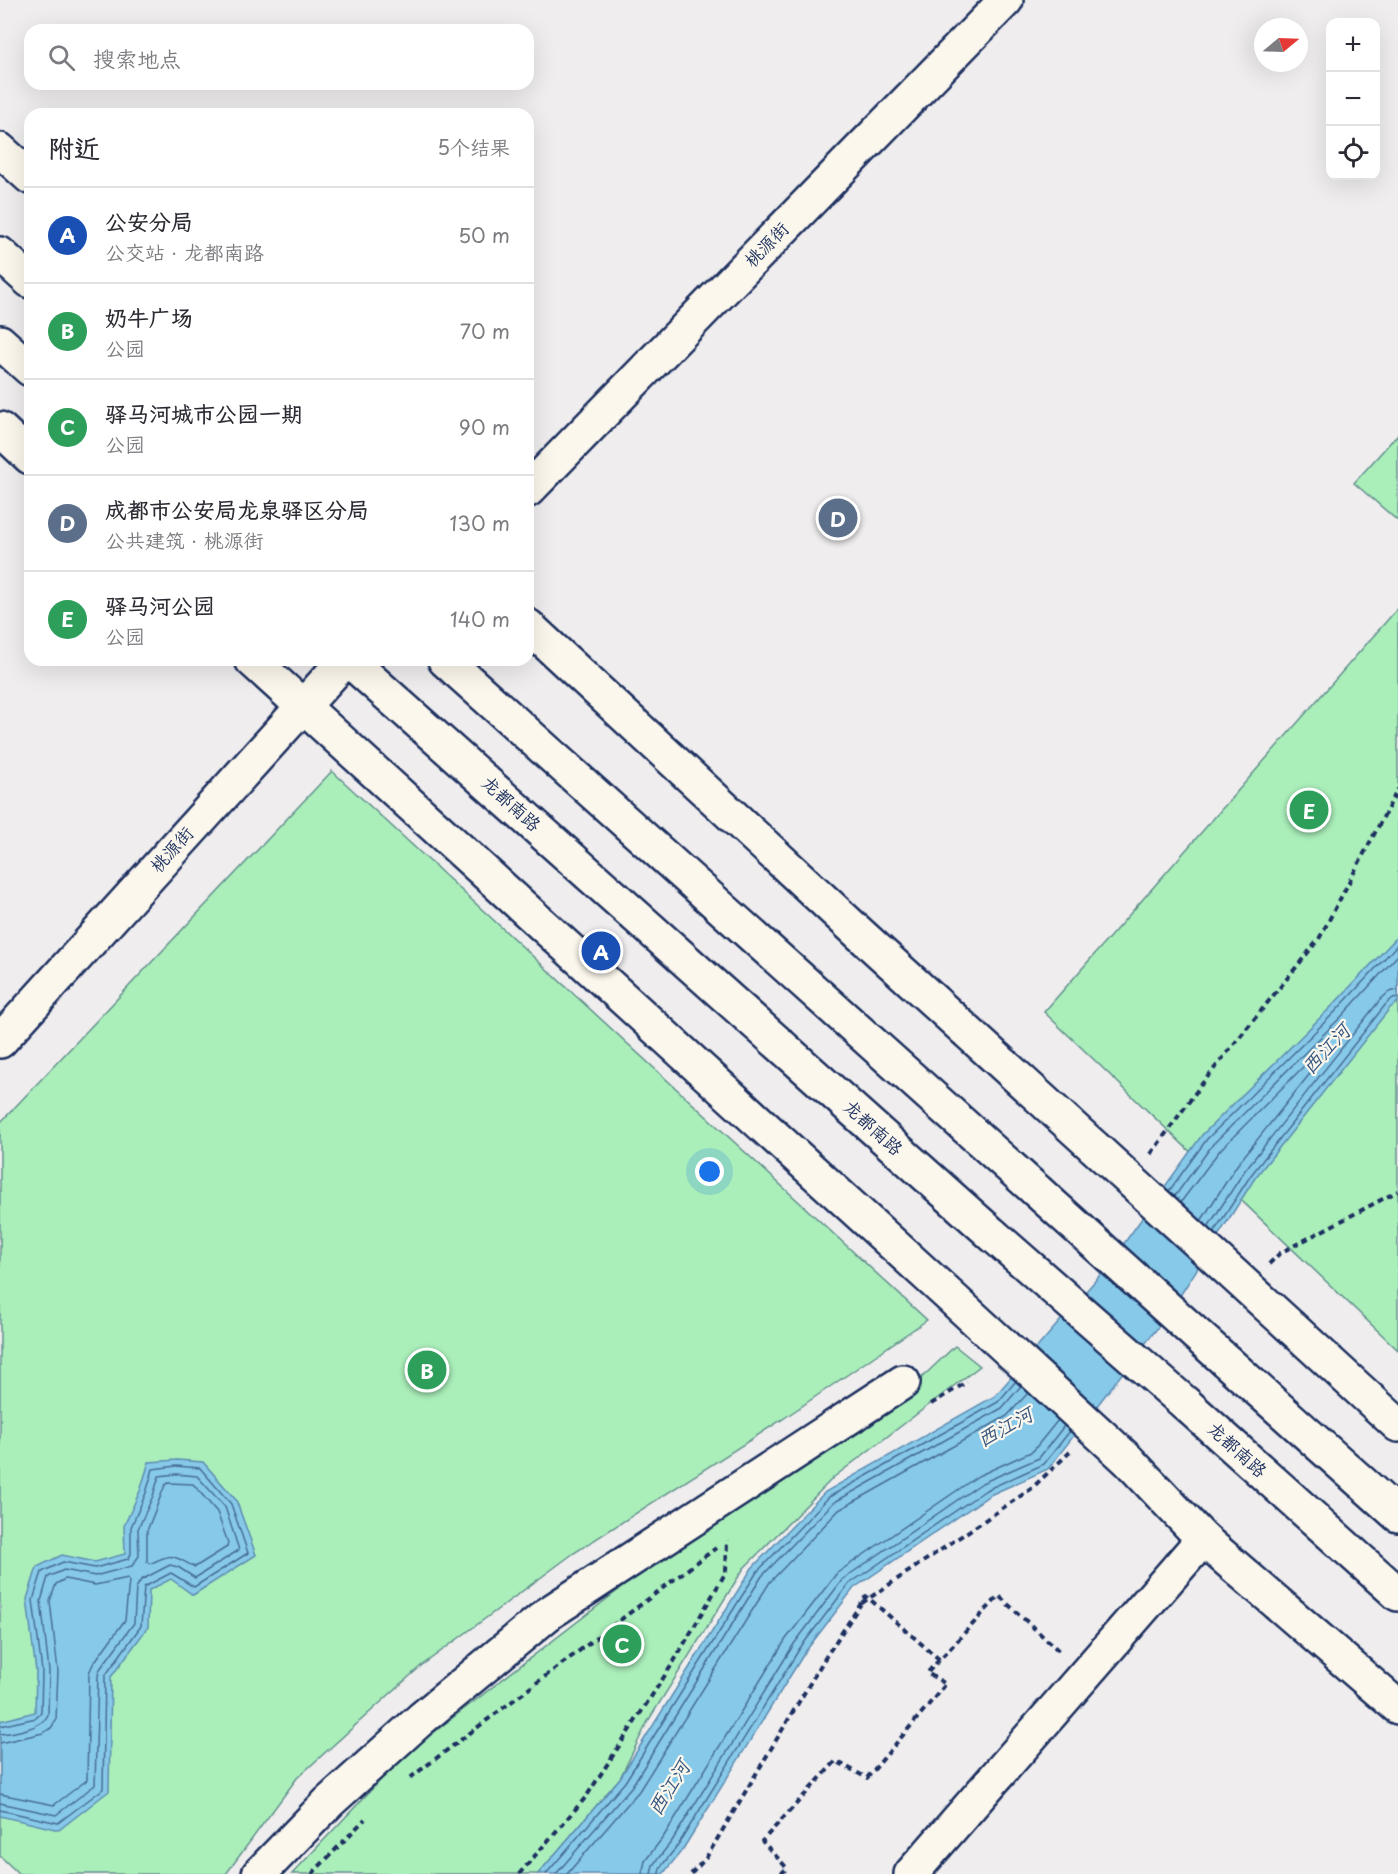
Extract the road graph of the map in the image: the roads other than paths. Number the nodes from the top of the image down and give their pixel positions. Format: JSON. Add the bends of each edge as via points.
{"nodes":[{"id":1,"x":1006,"y":0,"type":"edge"},
{"id":2,"x":0,"y":150,"type":"edge"},
{"id":3,"x":24,"y":172,"type":"edge"},
{"id":4,"x":0,"y":254,"type":"edge"},
{"id":5,"x":24,"y":276,"type":"edge"},
{"id":6,"x":0,"y":342,"type":"edge"},
{"id":7,"x":24,"y":364,"type":"edge"},
{"id":8,"x":0,"y":429,"type":"edge"},
{"id":9,"x":24,"y":451,"type":"edge"},
{"id":10,"x":534,"y":484,"type":"edge"},
{"id":11,"x":534,"y":632,"type":"edge"},
{"id":12,"x":259,"y":666,"type":"edge"},
{"id":13,"x":341,"y":666,"type":"edge"},
{"id":14,"x":354,"y":666,"type":"edge"},
{"id":15,"x":452,"y":666,"type":"edge"},
{"id":16,"x":303,"y":706,"type":"junction"},
{"id":17,"x":0,"y":1041,"type":"edge"},
{"id":18,"x":903,"y":1382,"type":"dead end"},
{"id":19,"x":1398,"y":1425,"type":"edge"},
{"id":20,"x":1398,"y":1515,"type":"edge"},
{"id":21,"x":1203,"y":1539,"type":"junction"},
{"id":22,"x":1398,"y":1594,"type":"edge"},
{"id":23,"x":1398,"y":1707,"type":"edge"},
{"id":24,"x":259,"y":1874,"type":"edge"},
{"id":25,"x":911,"y":1874,"type":"edge"}],
"edges":[{"from":1,"to":10,"type":"street","name":"桃源街"},
{"from":2,"to":3,"type":"street"},
{"from":4,"to":5,"type":"street"},
{"from":6,"to":7,"type":"street"},
{"from":8,"to":9,"type":"street"},
{"from":11,"to":19,"type":"street","bridge":true},
{"from":12,"to":16,"type":"street"},
{"from":13,"to":16,"type":"street","name":"桃源街"},
{"from":14,"to":22,"type":"street","name":"龙都南路","bridge":true},
{"from":15,"to":20,"type":"street","bridge":true},
{"from":16,"to":17,"type":"street","name":"桃源街"},
{"from":16,"to":21,"type":"street","bridge":true,"via":[[1128,1460]]},
{"from":18,"to":24,"type":"street","via":[[549,1613],[329,1802]]},
{"from":21,"to":23,"type":"street"},
{"from":21,"to":25,"type":"street"}]}
